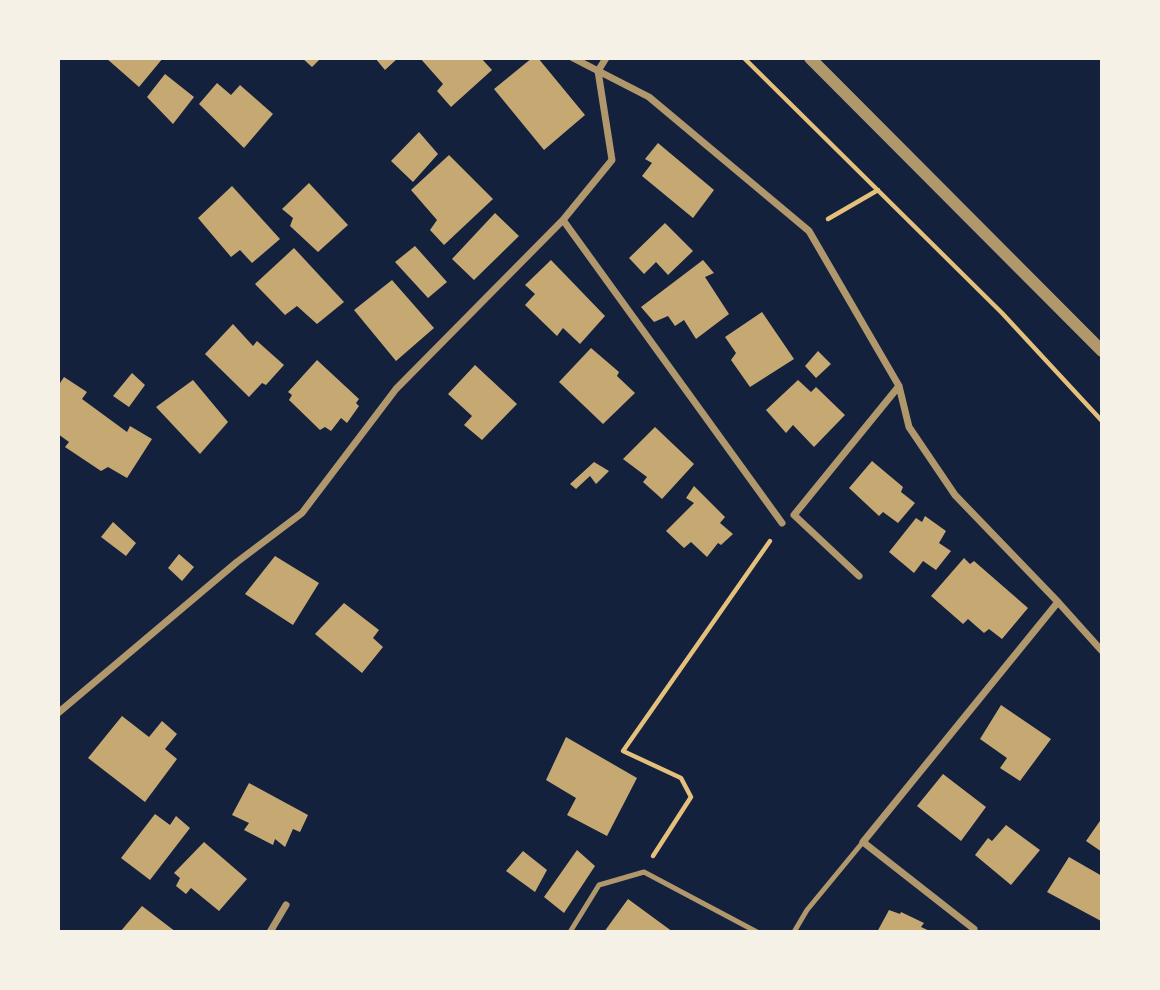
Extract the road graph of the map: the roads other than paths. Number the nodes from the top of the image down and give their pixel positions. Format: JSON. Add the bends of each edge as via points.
{"nodes":[{"id":1,"x":573,"y":58,"type":"edge"},
{"id":2,"x":606,"y":58,"type":"edge"},
{"id":3,"x":810,"y":58,"type":"edge"},
{"id":4,"x":598,"y":71,"type":"junction"},
{"id":5,"x":563,"y":220,"type":"junction"},
{"id":6,"x":1102,"y":351,"type":"edge"},
{"id":7,"x":899,"y":386,"type":"junction"},
{"id":8,"x":782,"y":523,"type":"road end"},
{"id":9,"x":859,"y":576,"type":"dead end"},
{"id":10,"x":1058,"y":602,"type":"junction"},
{"id":11,"x":1102,"y":636,"type":"edge"},
{"id":12,"x":1094,"y":642,"type":"junction"},
{"id":13,"x":1102,"y":651,"type":"edge"},
{"id":14,"x":58,"y":713,"type":"edge"},
{"id":15,"x":863,"y":842,"type":"junction"},
{"id":16,"x":286,"y":905,"type":"dead end"},
{"id":17,"x":974,"y":929,"type":"dead end"},
{"id":18,"x":270,"y":932,"type":"edge"},
{"id":19,"x":570,"y":932,"type":"edge"},
{"id":20,"x":757,"y":932,"type":"edge"},
{"id":21,"x":794,"y":932,"type":"edge"}],
"edges":[{"from":1,"to":4,"type":"street"},
{"from":2,"to":4,"type":"street"},
{"from":3,"to":6,"type":"street"},
{"from":4,"to":5,"type":"street","via":[[612,160]]},
{"from":4,"to":7,"type":"street","via":[[649,97],[809,231]]},
{"from":5,"to":8,"type":"street"},
{"from":5,"to":14,"type":"street","via":[[396,389],[302,513]]},
{"from":7,"to":9,"type":"street","via":[[794,515]]},
{"from":7,"to":10,"type":"street","via":[[909,427],[956,495]]},
{"from":10,"to":12,"type":"street"},
{"from":10,"to":15,"type":"street"},
{"from":11,"to":12,"type":"street"},
{"from":12,"to":13,"type":"street"},
{"from":15,"to":17,"type":"street"},
{"from":15,"to":21,"type":"lane"},
{"from":16,"to":18,"type":"street"},
{"from":19,"to":20,"type":"lane","via":[[599,885],[644,872]]}]}
